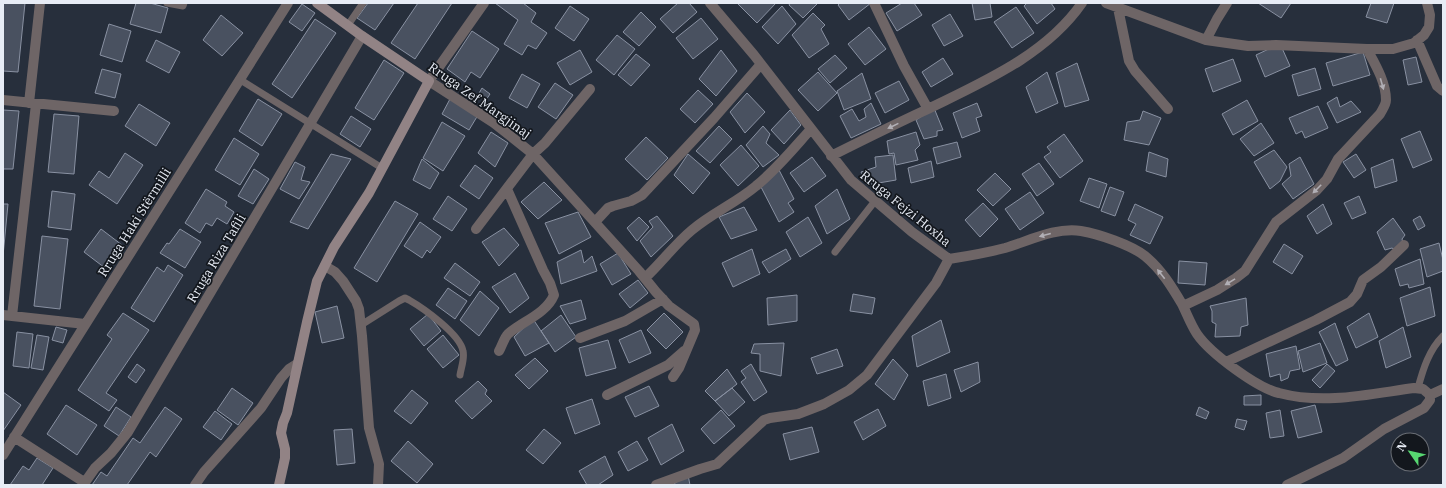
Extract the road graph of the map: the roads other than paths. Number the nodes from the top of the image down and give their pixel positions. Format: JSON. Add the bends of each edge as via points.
{"nodes":[{"id":1,"x":40,"y":3,"type":"edge"},
{"id":2,"x":167,"y":3,"type":"edge"},
{"id":3,"x":184,"y":3,"type":"edge"},
{"id":4,"x":288,"y":3,"type":"edge"},
{"id":5,"x":317,"y":3,"type":"edge"},
{"id":6,"x":363,"y":3,"type":"edge"},
{"id":7,"x":484,"y":3,"type":"edge"},
{"id":8,"x":710,"y":3,"type":"edge"},
{"id":9,"x":874,"y":3,"type":"edge"},
{"id":10,"x":1082,"y":3,"type":"edge"},
{"id":11,"x":1106,"y":3,"type":"edge"},
{"id":12,"x":1227,"y":3,"type":"edge"},
{"id":13,"x":1428,"y":3,"type":"edge"},
{"id":14,"x":1118,"y":8,"type":"junction"},
{"id":15,"x":348,"y":25,"type":"junction"},
{"id":16,"x":362,"y":36,"type":"junction"},
{"id":17,"x":1206,"y":40,"type":"junction"},
{"id":18,"x":1417,"y":40,"type":"junction"},
{"id":19,"x":1367,"y":49,"type":"junction"},
{"id":20,"x":761,"y":64,"type":"junction"},
{"id":21,"x":239,"y":79,"type":"junction"},
{"id":22,"x":429,"y":81,"type":"junction"},
{"id":23,"x":590,"y":89,"type":"dead end"},
{"id":24,"x":1443,"y":91,"type":"edge"},
{"id":25,"x":3,"y":100,"type":"edge"},
{"id":26,"x":32,"y":103,"type":"junction"},
{"id":27,"x":928,"y":109,"type":"junction"},
{"id":28,"x":1168,"y":109,"type":"dead end"},
{"id":29,"x":114,"y":111,"type":"dead end"},
{"id":30,"x":311,"y":124,"type":"junction"},
{"id":31,"x":811,"y":129,"type":"junction"},
{"id":32,"x":533,"y":154,"type":"junction"},
{"id":33,"x":831,"y":156,"type":"junction"},
{"id":34,"x":382,"y":168,"type":"junction"},
{"id":35,"x":507,"y":188,"type":"junction"},
{"id":36,"x":875,"y":201,"type":"junction"},
{"id":37,"x":595,"y":222,"type":"junction"},
{"id":38,"x":476,"y":229,"type":"dead end"},
{"id":39,"x":1404,"y":245,"type":"dead end"},
{"id":40,"x":835,"y":252,"type":"dead end"},
{"id":41,"x":949,"y":259,"type":"junction"},
{"id":42,"x":325,"y":266,"type":"junction"},
{"id":43,"x":645,"y":278,"type":"junction"},
{"id":44,"x":663,"y":299,"type":"junction"},
{"id":45,"x":1183,"y":306,"type":"junction"},
{"id":46,"x":8,"y":316,"type":"edge"},
{"id":47,"x":85,"y":324,"type":"junction"},
{"id":48,"x":361,"y":325,"type":"junction"},
{"id":49,"x":1443,"y":336,"type":"edge"},
{"id":50,"x":580,"y":338,"type":"dead end"},
{"id":51,"x":687,"y":349,"type":"junction"},
{"id":52,"x":499,"y":351,"type":"dead end"},
{"id":53,"x":1226,"y":362,"type":"junction"},
{"id":54,"x":297,"y":364,"type":"junction"},
{"id":55,"x":460,"y":375,"type":"dead end"},
{"id":56,"x":673,"y":377,"type":"dead end"},
{"id":57,"x":1418,"y":388,"type":"junction"},
{"id":58,"x":1443,"y":389,"type":"edge"},
{"id":59,"x":607,"y":395,"type":"dead end"},
{"id":60,"x":1430,"y":395,"type":"junction"},
{"id":61,"x":14,"y":436,"type":"junction"},
{"id":62,"x":3,"y":455,"type":"edge"},
{"id":63,"x":84,"y":484,"type":"edge"},
{"id":64,"x":195,"y":485,"type":"edge"},
{"id":65,"x":279,"y":485,"type":"edge"},
{"id":66,"x":378,"y":485,"type":"edge"},
{"id":67,"x":656,"y":485,"type":"edge"},
{"id":68,"x":1287,"y":485,"type":"edge"}],
"edges":[{"from":1,"to":26,"type":"street"},
{"from":2,"to":3,"type":"lane","via":[[183,6]]},
{"from":4,"to":21,"type":"street","name":"Rruga Haki Stërmilli"},
{"from":5,"to":15,"type":"street","name":"Rruga Zef Margjinaj"},
{"from":6,"to":15,"type":"lane"},
{"from":7,"to":22,"type":"street"},
{"from":8,"to":20,"type":"street","name":"Rruga Fejzi Hoxha"},
{"from":9,"to":27,"type":"street"},
{"from":10,"to":27,"type":"street","via":[[1055,34],[1029,54],[979,85]]},
{"from":11,"to":14,"type":"street"},
{"from":12,"to":17,"type":"street"},
{"from":13,"to":18,"type":"street","via":[[1429,27]]},
{"from":14,"to":17,"type":"street"},
{"from":14,"to":28,"type":"street","via":[[1129,61]]},
{"from":15,"to":16,"type":"street","name":"Rruga Zef Margjinaj"},
{"from":16,"to":22,"type":"street","name":"Rruga Zef Margjinaj"},
{"from":16,"to":30,"type":"street","name":"Rruga Riza Tafili"},
{"from":17,"to":19,"type":"street","via":[[1248,46]]},
{"from":18,"to":19,"type":"street","via":[[1393,49]]},
{"from":18,"to":24,"type":"street","via":[[1437,86]]},
{"from":19,"to":45,"type":"street","one_way":true,"via":[[1384,85],[1386,100],[1380,114],[1338,158],[1327,179],[1317,190],[1276,222],[1245,271],[1217,290]]},
{"from":20,"to":31,"type":"street","name":"Rruga Fejzi Hoxha"},
{"from":20,"to":37,"type":"street","via":[[642,195],[608,208]]},
{"from":21,"to":30,"type":"lane"},
{"from":21,"to":47,"type":"street","name":"Rruga Haki Stërmilli"},
{"from":22,"to":32,"type":"street","name":"Rruga Zef Margjinaj","via":[[494,123]]},
{"from":22,"to":34,"type":"street"},
{"from":23,"to":32,"type":"street"},
{"from":25,"to":26,"type":"street"},
{"from":26,"to":29,"type":"street"},
{"from":26,"to":46,"type":"street"},
{"from":27,"to":33,"type":"street","one_way":true},
{"from":30,"to":34,"type":"lane"},
{"from":30,"to":63,"type":"street","name":"Rruga Riza Tafili","via":[[128,432]]},
{"from":31,"to":33,"type":"street","name":"Rruga Fejzi Hoxha"},
{"from":31,"to":43,"type":"street","via":[[769,175],[693,229]]},
{"from":32,"to":35,"type":"street"},
{"from":32,"to":37,"type":"street","name":"Rruga Zef Margjinaj"},
{"from":33,"to":36,"type":"street","name":"Rruga Fejzi Hoxha","via":[[851,180]]},
{"from":34,"to":42,"type":"street"},
{"from":35,"to":38,"type":"street"},
{"from":35,"to":52,"type":"street","via":[[554,295],[544,309],[507,335]]},
{"from":36,"to":40,"type":"lane"},
{"from":36,"to":41,"type":"street","name":"Rruga Fejzi Hoxha"},
{"from":37,"to":43,"type":"street","name":"Rruga Zef Margjinaj"},
{"from":39,"to":53,"type":"street","via":[[1363,280],[1350,302]]},
{"from":45,"to":41,"type":"street","name":"Rruga Fejzi Hoxha","one_way":true,"via":[[1156,267],[1144,256],[1103,236],[1080,231],[1044,234],[1004,249]]},
{"from":41,"to":67,"type":"street","via":[[936,283],[890,345],[867,375],[849,390],[824,404],[798,414],[764,420],[717,464]]},
{"from":42,"to":48,"type":"street","via":[[335,272],[356,302]]},
{"from":42,"to":54,"type":"street","via":[[317,282]]},
{"from":43,"to":44,"type":"street","name":"Rruga Zef Margjinaj"},
{"from":44,"to":50,"type":"street","via":[[625,321]]},
{"from":44,"to":51,"type":"street","name":"Rruga Zef Margjinaj","via":[[694,324],[695,330]]},
{"from":45,"to":53,"type":"street","name":"Rruga Fejzi Hoxha","via":[[1197,334],[1208,348]]},
{"from":46,"to":47,"type":"street"},
{"from":47,"to":61,"type":"street","name":"Rruga Haki Stërmilli"},
{"from":48,"to":55,"type":"lane","via":[[405,298],[409,300],[434,316],[461,344],[463,359]]},
{"from":48,"to":66,"type":"street","via":[[369,428],[379,464]]},
{"from":49,"to":57,"type":"lane","via":[[1428,356]]},
{"from":51,"to":56,"type":"street"},
{"from":51,"to":59,"type":"street","via":[[668,366]]},
{"from":53,"to":57,"type":"street","name":"Rruga Fejzi Hoxha","via":[[1256,384],[1279,393],[1316,399]]},
{"from":54,"to":64,"type":"street","via":[[281,378],[261,408]]},
{"from":54,"to":65,"type":"street","via":[[281,433],[285,458]]},
{"from":57,"to":60,"type":"street"},
{"from":58,"to":60,"type":"street"},
{"from":60,"to":68,"type":"street","via":[[1430,400],[1424,408],[1384,429],[1343,458]]},
{"from":61,"to":62,"type":"street","name":"Rruga Haki Stërmilli"},
{"from":61,"to":63,"type":"street"}]}
